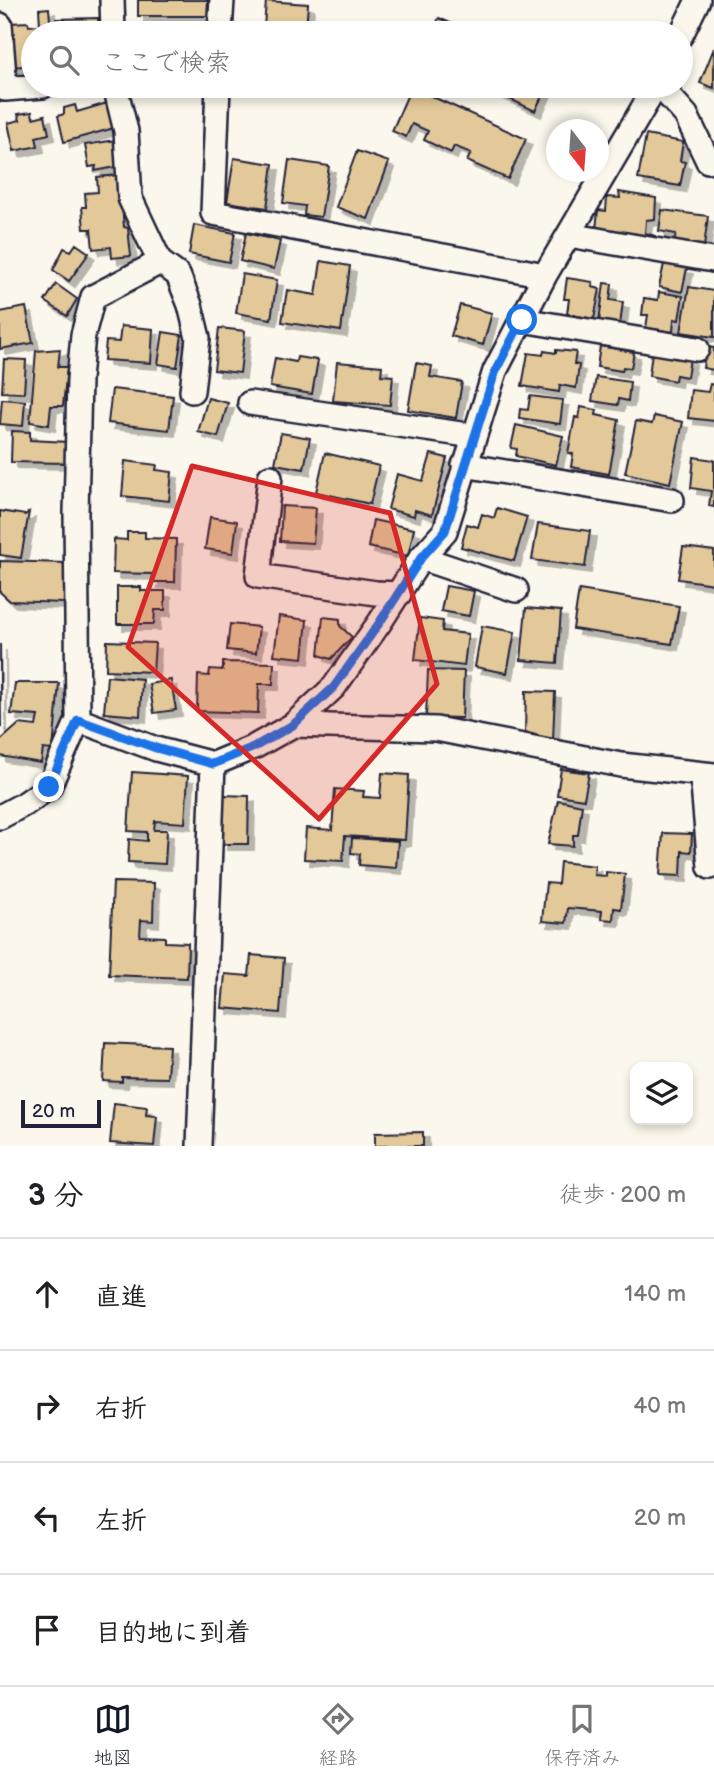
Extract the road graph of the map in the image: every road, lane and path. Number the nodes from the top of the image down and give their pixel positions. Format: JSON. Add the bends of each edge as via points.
{"nodes":[{"id":1,"x":112,"y":0,"type":"edge"},
{"id":2,"x":222,"y":0,"type":"edge"},
{"id":3,"x":698,"y":0,"type":"edge"},
{"id":4,"x":113,"y":21,"type":"edge"},
{"id":5,"x":221,"y":21,"type":"edge"},
{"id":6,"x":688,"y":21,"type":"edge"},
{"id":7,"x":0,"y":25,"type":"edge"},
{"id":8,"x":21,"y":88,"type":"edge"},
{"id":9,"x":118,"y":98,"type":"edge"},
{"id":10,"x":217,"y":98,"type":"edge"},
{"id":11,"x":651,"y":98,"type":"edge"},
{"id":12,"x":670,"y":98,"type":"edge"},
{"id":13,"x":708,"y":161,"type":"dead end"},
{"id":14,"x":569,"y":235,"type":"junction"},
{"id":15,"x":713,"y":260,"type":"edge"},
{"id":16,"x":160,"y":262,"type":"junction"},
{"id":17,"x":545,"y":275,"type":"junction"},
{"id":18,"x":522,"y":320,"type":"junction"},
{"id":19,"x":697,"y":349,"type":"dead end"},
{"id":20,"x":192,"y":391,"type":"dead end"},
{"id":21,"x":250,"y":403,"type":"dead end"},
{"id":22,"x":474,"y":436,"type":"junction"},
{"id":23,"x":464,"y":466,"type":"junction"},
{"id":24,"x":270,"y":477,"type":"dead end"},
{"id":25,"x":672,"y":500,"type":"dead end"},
{"id":26,"x":421,"y":558,"type":"junction"},
{"id":27,"x":516,"y":590,"type":"dead end"},
{"id":28,"x":399,"y":594,"type":"junction"},
{"id":29,"x":78,"y":720,"type":"junction"},
{"id":30,"x":293,"y":725,"type":"junction"},
{"id":31,"x":213,"y":764,"type":"junction"},
{"id":32,"x":708,"y":775,"type":"edge"},
{"id":33,"x":0,"y":817,"type":"edge"},
{"id":34,"x":710,"y":867,"type":"dead end"},
{"id":35,"x":199,"y":1146,"type":"edge"}],
"edges":[{"from":1,"to":4,"type":"street"},
{"from":2,"to":5,"type":"street"},
{"from":3,"to":6,"type":"street"},
{"from":7,"to":8,"type":"street","via":[[5,89]]},
{"from":9,"to":16,"type":"street","via":[[126,131],[130,198]]},
{"from":10,"to":17,"type":"street","via":[[212,214]]},
{"from":11,"to":14,"type":"street"},
{"from":12,"to":13,"type":"street","via":[[687,115]]},
{"from":14,"to":15,"type":"street"},
{"from":14,"to":17,"type":"street"},
{"from":16,"to":20,"type":"street","via":[[177,275],[190,305],[198,338]]},
{"from":16,"to":29,"type":"street","via":[[93,297],[83,335],[77,500]]},
{"from":17,"to":18,"type":"street"},
{"from":18,"to":19,"type":"street"},
{"from":18,"to":22,"type":"street","via":[[495,372]]},
{"from":21,"to":22,"type":"street"},
{"from":22,"to":23,"type":"street"},
{"from":23,"to":25,"type":"street"},
{"from":23,"to":26,"type":"street","via":[[445,531]]},
{"from":24,"to":28,"type":"street","via":[[258,576]]},
{"from":26,"to":27,"type":"street"},
{"from":26,"to":28,"type":"street"},
{"from":28,"to":30,"type":"street","via":[[334,687]]},
{"from":29,"to":31,"type":"street"},
{"from":29,"to":33,"type":"street","via":[[49,787]]},
{"from":30,"to":31,"type":"street"},
{"from":30,"to":32,"type":"street","via":[[436,729],[621,765]]},
{"from":31,"to":35,"type":"street"},
{"from":32,"to":34,"type":"street"}]}
